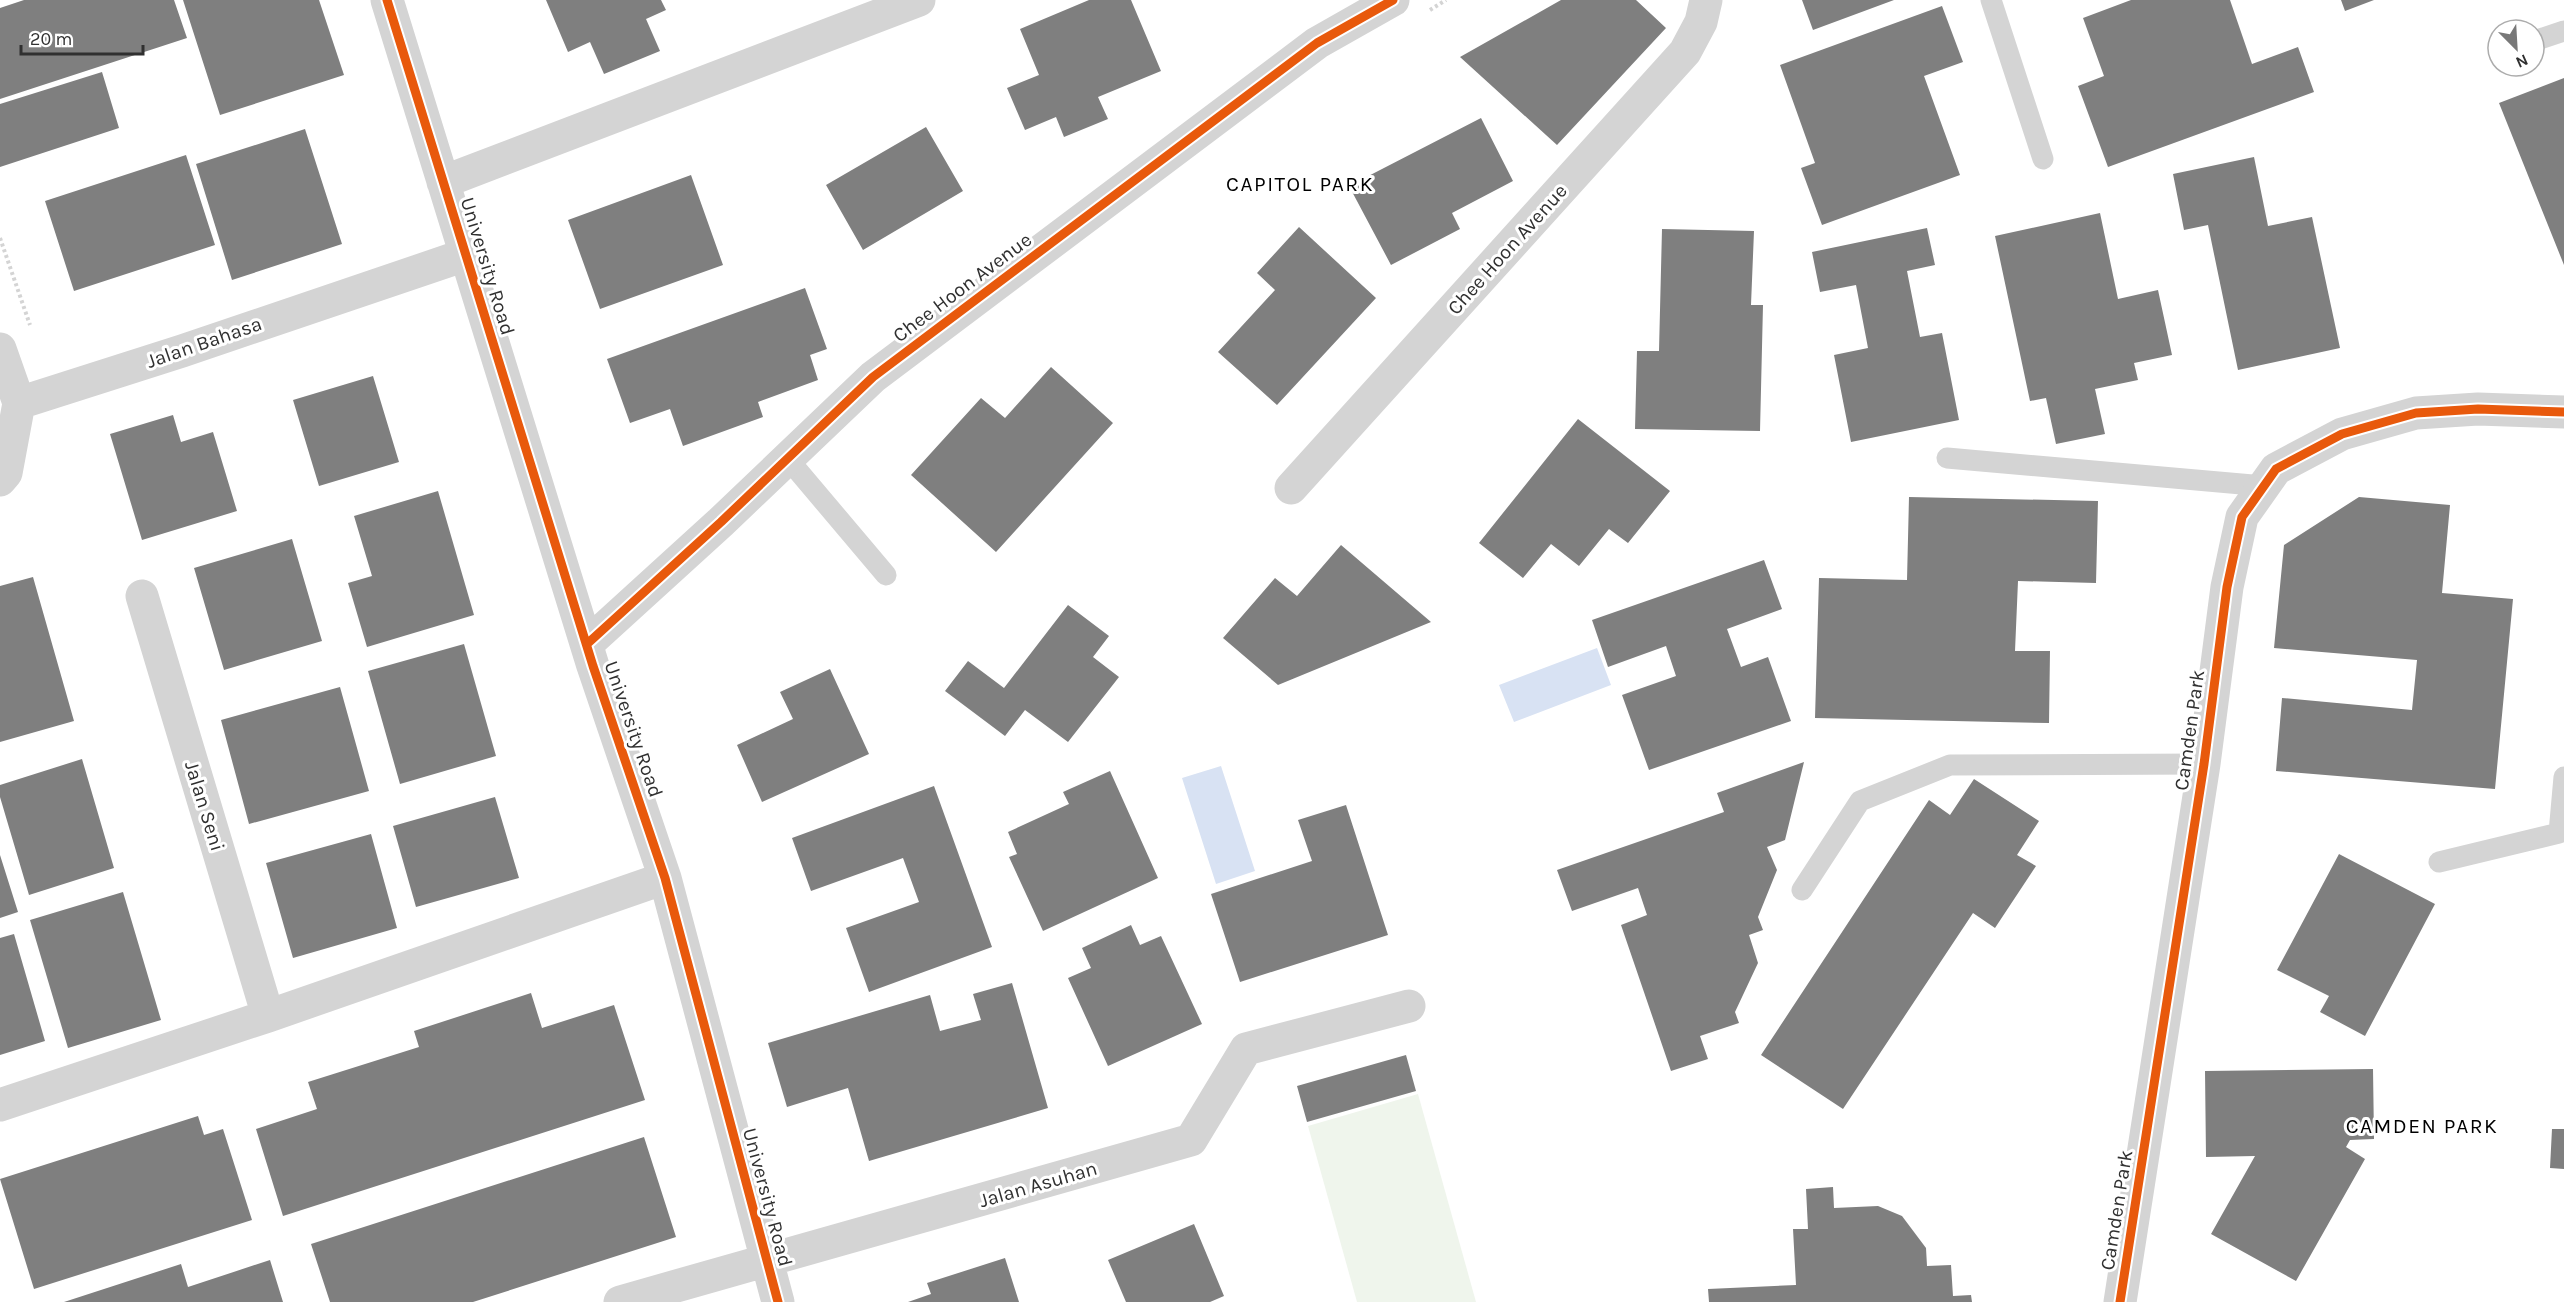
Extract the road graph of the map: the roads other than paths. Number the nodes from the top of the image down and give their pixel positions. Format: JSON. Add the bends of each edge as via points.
{"nodes":[{"id":1,"x":387,"y":0,"type":"edge"},
{"id":2,"x":918,"y":0,"type":"edge"},
{"id":3,"x":1393,"y":0,"type":"edge"},
{"id":4,"x":1706,"y":0,"type":"edge"},
{"id":5,"x":1991,"y":0,"type":"edge"},
{"id":6,"x":2564,"y":31,"type":"edge"},
{"id":7,"x":2546,"y":37,"type":"edge"},
{"id":8,"x":2043,"y":159,"type":"dead end"},
{"id":9,"x":443,"y":182,"type":"junction"},
{"id":10,"x":465,"y":255,"type":"junction"},
{"id":11,"x":0,"y":349,"type":"edge"},
{"id":12,"x":19,"y":403,"type":"junction"},
{"id":13,"x":2564,"y":412,"type":"edge"},
{"id":14,"x":1947,"y":458,"type":"dead end"},
{"id":15,"x":788,"y":459,"type":"junction"},
{"id":16,"x":0,"y":480,"type":"edge"},
{"id":17,"x":2264,"y":486,"type":"junction"},
{"id":18,"x":1291,"y":488,"type":"dead end"},
{"id":19,"x":886,"y":575,"type":"dead end"},
{"id":20,"x":142,"y":596,"type":"dead end"},
{"id":21,"x":586,"y":644,"type":"junction"},
{"id":22,"x":2204,"y":764,"type":"junction"},
{"id":23,"x":2564,"y":777,"type":"edge"},
{"id":24,"x":2439,"y":862,"type":"dead end"},
{"id":25,"x":664,"y":878,"type":"junction"},
{"id":26,"x":1802,"y":890,"type":"dead end"},
{"id":27,"x":1409,"y":1006,"type":"dead end"},
{"id":28,"x":268,"y":1016,"type":"junction"},
{"id":29,"x":0,"y":1105,"type":"edge"},
{"id":30,"x":767,"y":1262,"type":"junction"},
{"id":31,"x":620,"y":1302,"type":"edge"},
{"id":32,"x":778,"y":1302,"type":"edge"},
{"id":33,"x":2120,"y":1302,"type":"edge"}],
"edges":[{"from":1,"to":9,"type":"street","name":"University Road"},
{"from":2,"to":9,"type":"street"},
{"from":3,"to":15,"type":"street","name":"Chee Hoon Avenue","via":[[1317,43],[873,377]]},
{"from":4,"to":18,"type":"street","name":"Chee Hoon Avenue","via":[[1701,22],[1685,52]]},
{"from":5,"to":8,"type":"lane"},
{"from":6,"to":7,"type":"lane"},
{"from":9,"to":10,"type":"street","name":"University Road"},
{"from":10,"to":12,"type":"street","name":"Jalan Bahasa"},
{"from":10,"to":21,"type":"street","name":"University Road"},
{"from":11,"to":12,"type":"street"},
{"from":12,"to":16,"type":"street","via":[[6,473]]},
{"from":13,"to":17,"type":"street","name":"Camden Park","via":[[2478,409],[2416,413],[2342,435],[2276,469]]},
{"from":14,"to":17,"type":"lane"},
{"from":15,"to":19,"type":"lane"},
{"from":15,"to":21,"type":"street","name":"Chee Hoon Avenue"},
{"from":17,"to":22,"type":"street","name":"Camden Park","via":[[2242,517],[2227,587]]},
{"from":20,"to":28,"type":"street","name":"Jalan Seni"},
{"from":21,"to":25,"type":"street","name":"University Road"},
{"from":22,"to":26,"type":"lane","via":[[1950,765],[1860,801]]},
{"from":22,"to":33,"type":"street","name":"Camden Park"},
{"from":23,"to":24,"type":"lane","via":[[2559,833]]},
{"from":25,"to":28,"type":"street"},
{"from":25,"to":30,"type":"street","name":"University Road"},
{"from":27,"to":30,"type":"street","name":"Jalan Asuhan","via":[[1246,1049],[1191,1140]]},
{"from":28,"to":29,"type":"street"},
{"from":30,"to":31,"type":"street","name":"Jalan Asuhan"},
{"from":30,"to":32,"type":"street","name":"University Road"}]}
